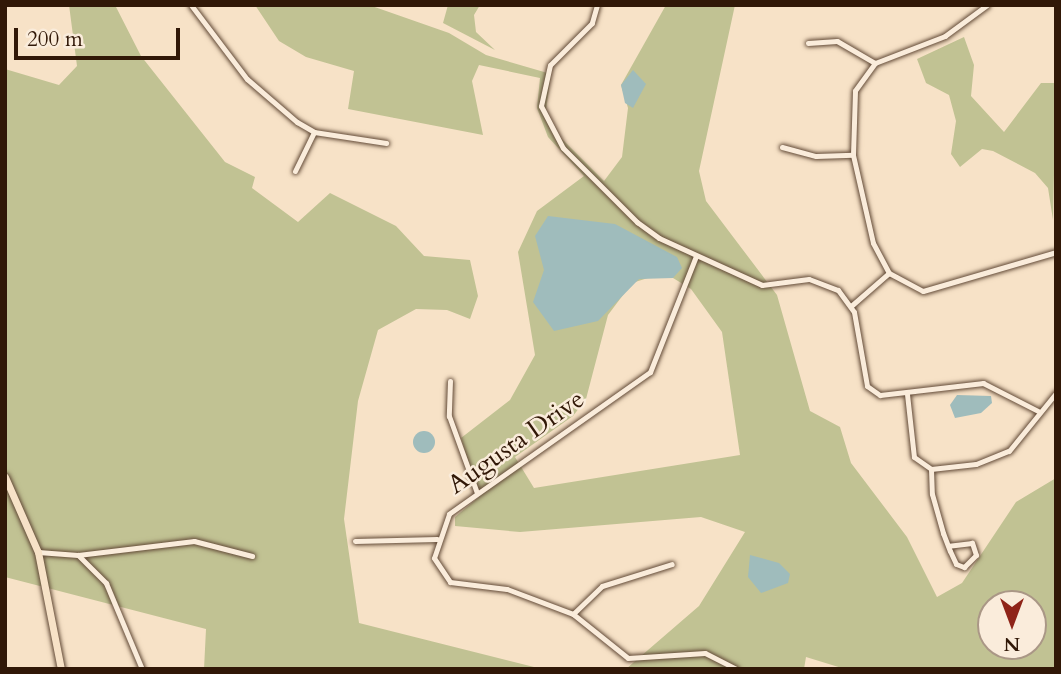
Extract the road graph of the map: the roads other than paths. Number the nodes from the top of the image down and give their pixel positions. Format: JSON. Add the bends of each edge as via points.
{"nodes":[{"id":1,"x":191,"y":5,"type":"edge"},
{"id":2,"x":597,"y":5,"type":"edge"},
{"id":3,"x":986,"y":5,"type":"edge"},
{"id":4,"x":808,"y":43,"type":"dead end"},
{"id":5,"x":875,"y":62,"type":"junction"},
{"id":6,"x":314,"y":132,"type":"junction"},
{"id":7,"x":386,"y":143,"type":"dead end"},
{"id":8,"x":782,"y":147,"type":"dead end"},
{"id":9,"x":853,"y":155,"type":"junction"},
{"id":10,"x":295,"y":171,"type":"dead end"},
{"id":11,"x":1056,"y":252,"type":"edge"},
{"id":12,"x":696,"y":256,"type":"junction"},
{"id":13,"x":889,"y":273,"type":"junction"},
{"id":14,"x":851,"y":306,"type":"junction"},
{"id":15,"x":450,"y":381,"type":"dead end"},
{"id":16,"x":1056,"y":393,"type":"edge"},
{"id":17,"x":907,"y":394,"type":"junction"},
{"id":18,"x":1038,"y":411,"type":"junction"},
{"id":19,"x":931,"y":469,"type":"junction"},
{"id":20,"x":5,"y":477,"type":"edge"},
{"id":21,"x":477,"y":493,"type":"junction"},
{"id":22,"x":437,"y":539,"type":"junction"},
{"id":23,"x":355,"y":541,"type":"dead end"},
{"id":24,"x":948,"y":547,"type":"junction"},
{"id":25,"x":38,"y":552,"type":"junction"},
{"id":26,"x":78,"y":555,"type":"junction"},
{"id":27,"x":252,"y":556,"type":"dead end"},
{"id":28,"x":672,"y":564,"type":"dead end"},
{"id":29,"x":573,"y":614,"type":"junction"},
{"id":30,"x":61,"y":669,"type":"edge"},
{"id":31,"x":142,"y":669,"type":"edge"},
{"id":32,"x":736,"y":669,"type":"edge"}],
"edges":[{"from":1,"to":6,"type":"street","via":[[265,98]]},
{"from":2,"to":12,"type":"street","via":[[592,23],[545,76],[544,117],[564,148],[637,222]]},
{"from":3,"to":5,"type":"street","via":[[945,36]]},
{"from":4,"to":5,"type":"street","via":[[837,41]]},
{"from":5,"to":9,"type":"street","via":[[855,91]]},
{"from":6,"to":7,"type":"street"},
{"from":6,"to":10,"type":"street"},
{"from":8,"to":9,"type":"street","via":[[815,156]]},
{"from":9,"to":13,"type":"street","via":[[873,243]]},
{"from":11,"to":13,"type":"street","via":[[934,291],[911,288]]},
{"from":12,"to":14,"type":"street","via":[[762,285],[826,283]]},
{"from":12,"to":21,"type":"street","name":"Augusta Drive","via":[[650,372]]},
{"from":13,"to":14,"type":"street"},
{"from":14,"to":17,"type":"street","via":[[867,386],[884,397]]},
{"from":15,"to":21,"type":"street","via":[[449,416]]},
{"from":16,"to":18,"type":"street"},
{"from":17,"to":18,"type":"street","via":[[983,383]]},
{"from":17,"to":19,"type":"street","via":[[914,457]]},
{"from":18,"to":19,"type":"street","via":[[1009,451],[976,464]]},
{"from":19,"to":24,"type":"street"},
{"from":20,"to":25,"type":"main road"},
{"from":21,"to":22,"type":"street","name":"Augusta Drive","via":[[449,514]]},
{"from":22,"to":23,"type":"street"},
{"from":22,"to":29,"type":"street","via":[[435,564],[450,582],[507,589]]},
{"from":24,"to":24,"type":"street","via":[[960,566],[976,555],[972,543]]},
{"from":25,"to":26,"type":"street"},
{"from":25,"to":30,"type":"main road"},
{"from":26,"to":27,"type":"street","via":[[194,541]]},
{"from":26,"to":31,"type":"street","via":[[106,583]]},
{"from":28,"to":29,"type":"street","via":[[602,586]]},
{"from":29,"to":32,"type":"street","via":[[628,658],[705,653]]}]}
